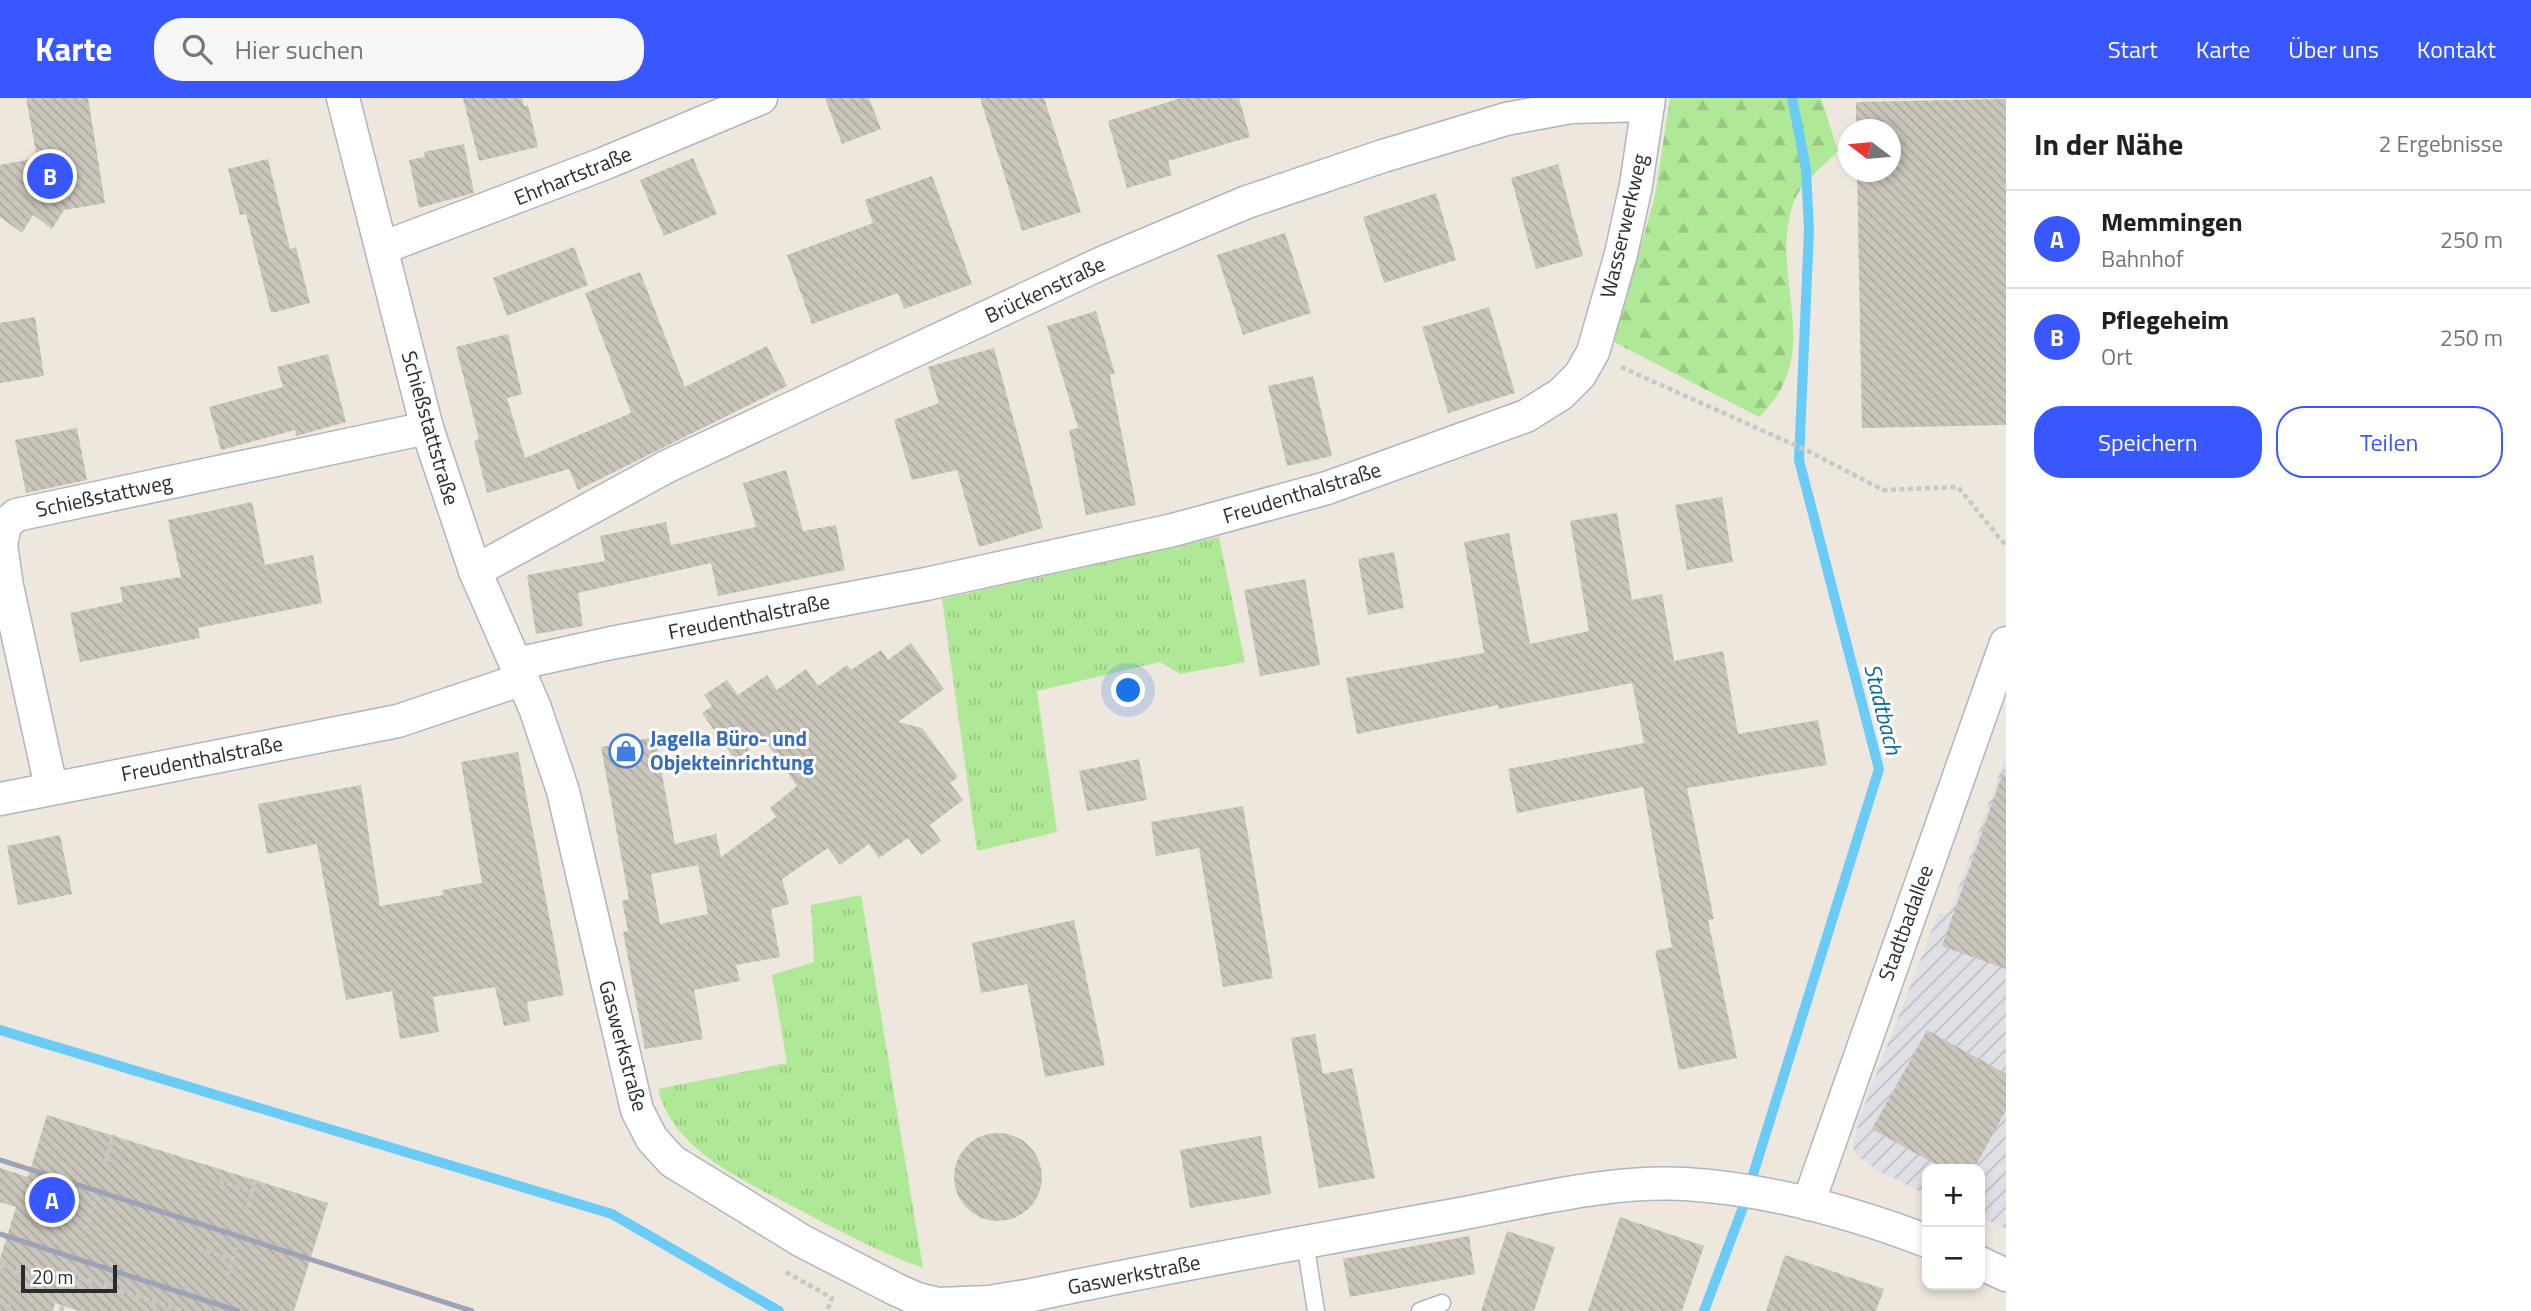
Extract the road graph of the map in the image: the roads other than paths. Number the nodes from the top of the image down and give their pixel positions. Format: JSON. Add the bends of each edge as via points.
{"nodes":[{"id":1,"x":343,"y":98,"type":"edge"},
{"id":2,"x":761,"y":98,"type":"edge"},
{"id":3,"x":1649,"y":101,"type":"edge"},
{"id":4,"x":382,"y":248,"type":"junction"},
{"id":5,"x":1592,"y":352,"type":"joint"},
{"id":6,"x":427,"y":428,"type":"junction"},
{"id":7,"x":475,"y":571,"type":"junction"},
{"id":8,"x":2006,"y":643,"type":"edge"},
{"id":9,"x":519,"y":671,"type":"junction"},
{"id":10,"x":550,"y":747,"type":"joint"},
{"id":11,"x":51,"y":787,"type":"junction"},
{"id":12,"x":0,"y":799,"type":"edge"},
{"id":13,"x":1808,"y":1204,"type":"junction"},
{"id":14,"x":1922,"y":1239,"type":"edge"},
{"id":15,"x":1306,"y":1242,"type":"junction"},
{"id":16,"x":1985,"y":1265,"type":"edge"},
{"id":17,"x":2006,"y":1275,"type":"edge"},
{"id":18,"x":1442,"y":1303,"type":"dead end"},
{"id":19,"x":1316,"y":1311,"type":"edge"},
{"id":20,"x":1420,"y":1311,"type":"edge"}],
"edges":[{"from":1,"to":4,"type":"street","name":"Schießstattstraße"},
{"from":2,"to":4,"type":"street","name":"Ehrhartstraße"},
{"from":3,"to":5,"type":"street","name":"Wasserwerkweg","via":[[1623,242]]},
{"from":3,"to":7,"type":"street","name":"Brückenstraße","via":[[1571,107],[1506,119],[1247,202],[1102,263],[668,466]]},
{"from":4,"to":6,"type":"street","name":"Schießstattstraße"},
{"from":5,"to":9,"type":"street","name":"Freudenthalstraße","via":[[1580,375],[1561,394],[1526,416],[1278,503],[926,584],[611,643]]},
{"from":6,"to":7,"type":"street","name":"Schießstattstraße"},
{"from":6,"to":11,"type":"street","name":"Schießstattweg","via":[[16,515],[5,525],[1,545],[7,586]]},
{"from":7,"to":9,"type":"street","name":"Schießstattstraße"},
{"from":8,"to":13,"type":"street","name":"Stadtbadallee"},
{"from":9,"to":10,"type":"street","name":"Schießstattstraße"},
{"from":9,"to":11,"type":"street","name":"Freudenthalstraße","via":[[398,721]]},
{"from":10,"to":15,"type":"street","name":"Gaswerkstraße","via":[[637,1110],[652,1139],[691,1174],[802,1241],[895,1289],[939,1304],[1031,1295]]},
{"from":11,"to":12,"type":"street","name":"Freudenthalstraße"},
{"from":13,"to":14,"type":"street","name":"Gaswerkstraße"},
{"from":13,"to":15,"type":"street","name":"Gaswerkstraße","via":[[1726,1188],[1650,1184]]},
{"from":15,"to":19,"type":"lane"},
{"from":16,"to":17,"type":"street"},
{"from":18,"to":20,"type":"lane"}]}
